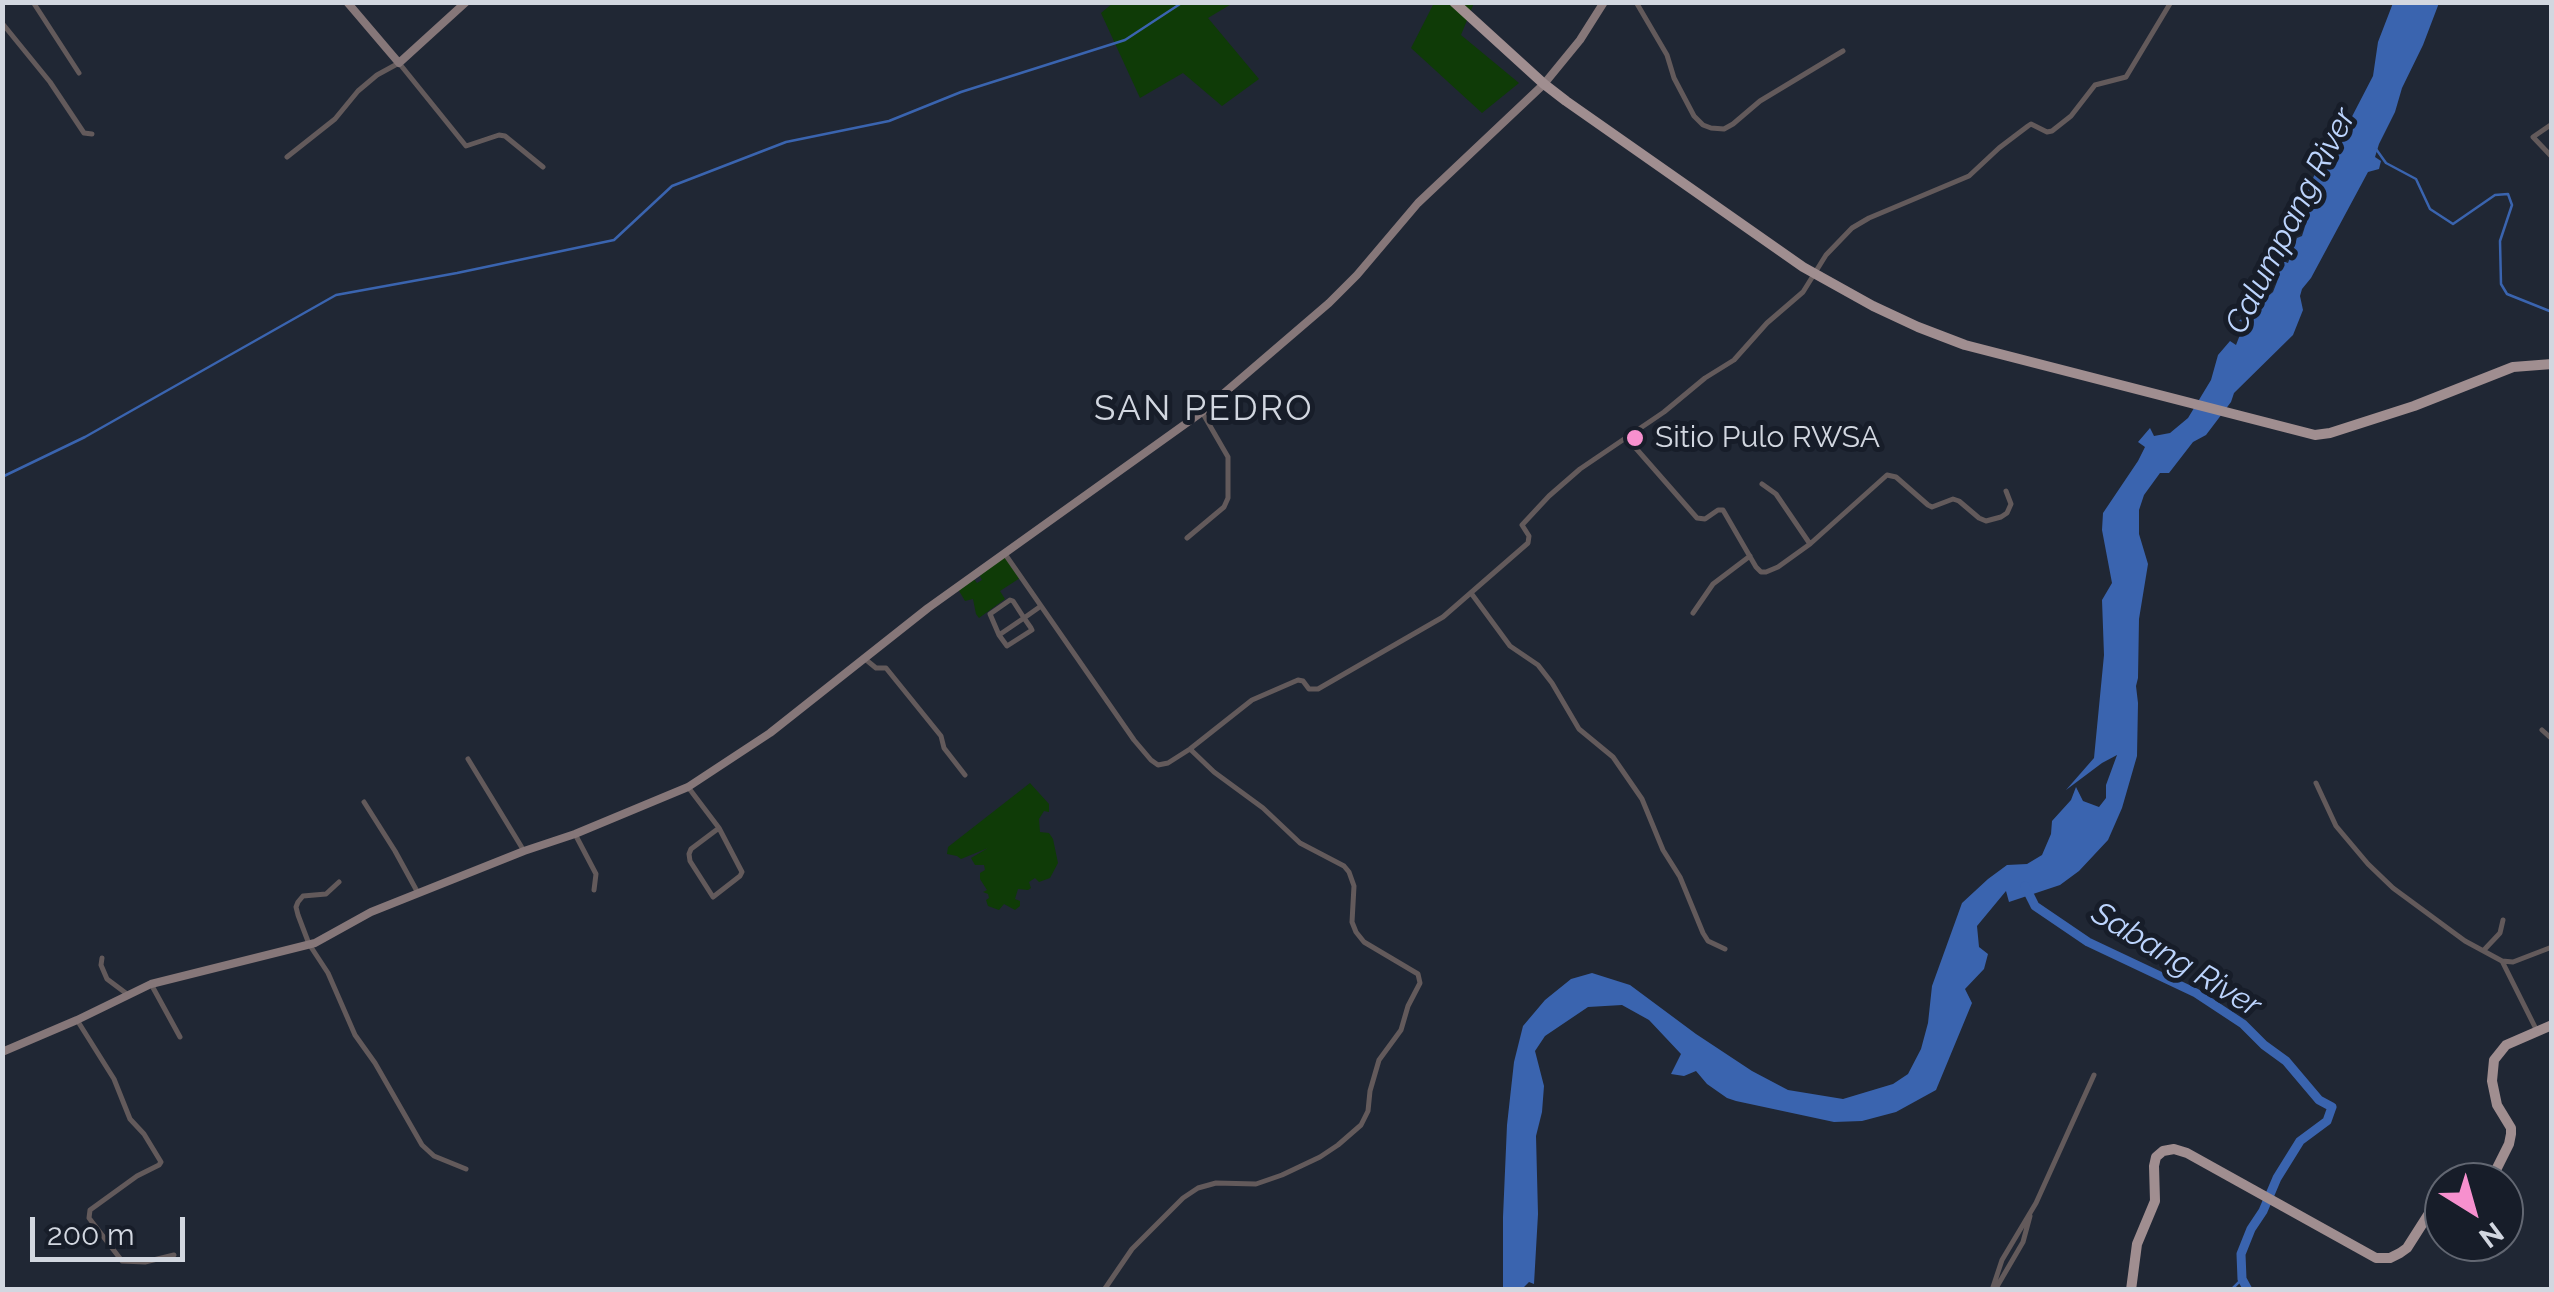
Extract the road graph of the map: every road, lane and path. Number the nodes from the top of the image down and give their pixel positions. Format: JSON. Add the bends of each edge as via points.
{"nodes":[{"id":1,"x":33,"y":2,"type":"edge"},
{"id":2,"x":347,"y":2,"type":"edge"},
{"id":3,"x":466,"y":2,"type":"edge"},
{"id":4,"x":1454,"y":2,"type":"edge"},
{"id":5,"x":1604,"y":2,"type":"edge"},
{"id":6,"x":1636,"y":2,"type":"edge"},
{"id":7,"x":2171,"y":2,"type":"edge"},
{"id":8,"x":2,"y":23,"type":"edge"},
{"id":9,"x":1843,"y":51,"type":"dead end"},
{"id":10,"x":399,"y":63,"type":"junction"},
{"id":11,"x":79,"y":73,"type":"dead end"},
{"id":12,"x":1544,"y":84,"type":"junction"},
{"id":13,"x":2552,"y":124,"type":"edge"},
{"id":14,"x":92,"y":134,"type":"dead end"},
{"id":15,"x":2552,"y":156,"type":"edge"},
{"id":16,"x":287,"y":157,"type":"dead end"},
{"id":17,"x":542,"y":168,"type":"dead end"},
{"id":18,"x":1814,"y":274,"type":"junction"},
{"id":19,"x":2552,"y":364,"type":"edge"},
{"id":20,"x":1202,"y":412,"type":"junction"},
{"id":21,"x":1626,"y":437,"type":"junction"},
{"id":22,"x":1762,"y":484,"type":"dead end"},
{"id":23,"x":2006,"y":491,"type":"dead end"},
{"id":24,"x":1187,"y":538,"type":"dead end"},
{"id":25,"x":1810,"y":544,"type":"junction"},
{"id":26,"x":1004,"y":553,"type":"junction"},
{"id":27,"x":1750,"y":556,"type":"junction"},
{"id":28,"x":1471,"y":593,"type":"junction"},
{"id":29,"x":1042,"y":606,"type":"junction"},
{"id":30,"x":1692,"y":613,"type":"dead end"},
{"id":31,"x":1024,"y":618,"type":"junction"},
{"id":32,"x":999,"y":635,"type":"junction"},
{"id":33,"x":864,"y":659,"type":"junction"},
{"id":34,"x":2542,"y":730,"type":"dead end"},
{"id":35,"x":2552,"y":739,"type":"edge"},
{"id":36,"x":1190,"y":750,"type":"junction"},
{"id":37,"x":468,"y":759,"type":"dead end"},
{"id":38,"x":966,"y":775,"type":"dead end"},
{"id":39,"x":2316,"y":783,"type":"dead end"},
{"id":40,"x":688,"y":788,"type":"junction"},
{"id":41,"x":364,"y":802,"type":"dead end"},
{"id":42,"x":719,"y":828,"type":"junction"},
{"id":43,"x":576,"y":834,"type":"junction"},
{"id":44,"x":524,"y":851,"type":"junction"},
{"id":45,"x":338,"y":882,"type":"dead end"},
{"id":46,"x":594,"y":890,"type":"dead end"},
{"id":47,"x":418,"y":894,"type":"junction"},
{"id":48,"x":2503,"y":920,"type":"dead end"},
{"id":49,"x":308,"y":944,"type":"junction"},
{"id":50,"x":2552,"y":947,"type":"edge"},
{"id":51,"x":1725,"y":948,"type":"dead end"},
{"id":52,"x":2484,"y":950,"type":"junction"},
{"id":53,"x":102,"y":958,"type":"dead end"},
{"id":54,"x":2502,"y":961,"type":"junction"},
{"id":55,"x":151,"y":984,"type":"junction"},
{"id":56,"x":127,"y":994,"type":"junction"},
{"id":57,"x":78,"y":1020,"type":"junction"},
{"id":58,"x":2552,"y":1025,"type":"edge"},
{"id":59,"x":2537,"y":1031,"type":"junction"},
{"id":60,"x":180,"y":1037,"type":"dead end"},
{"id":61,"x":2,"y":1052,"type":"edge"},
{"id":62,"x":2094,"y":1075,"type":"dead end"},
{"id":63,"x":2500,"y":1162,"type":"edge"},
{"id":64,"x":466,"y":1169,"type":"dead end"},
{"id":65,"x":2424,"y":1221,"type":"edge"},
{"id":66,"x":174,"y":1255,"type":"dead end"},
{"id":67,"x":1104,"y":1290,"type":"edge"},
{"id":68,"x":1994,"y":1290,"type":"edge"},
{"id":69,"x":2131,"y":1290,"type":"edge"}],
"edges":[{"from":1,"to":11,"type":"street"},
{"from":2,"to":10,"type":"street"},
{"from":3,"to":10,"type":"street"},
{"from":4,"to":12,"type":"main road"},
{"from":5,"to":12,"type":"street"},
{"from":6,"to":9,"type":"street","via":[[1694,116],[1711,128],[1734,124]]},
{"from":7,"to":18,"type":"street","via":[[2123,79],[2095,85],[2052,131],[2031,124],[1969,176],[1852,228]]},
{"from":8,"to":14,"type":"street","via":[[84,133]]},
{"from":10,"to":16,"type":"street","via":[[358,90],[335,119]]},
{"from":10,"to":17,"type":"street","via":[[466,146],[502,135]]},
{"from":12,"to":18,"type":"main road"},
{"from":12,"to":20,"type":"street","via":[[1418,204],[1329,303]]},
{"from":13,"to":15,"type":"street","via":[[2533,137]]},
{"from":18,"to":19,"type":"main road","via":[[1965,344],[2315,436],[2513,367]]},
{"from":18,"to":21,"type":"street","via":[[1734,360]]},
{"from":20,"to":24,"type":"street","via":[[1228,458],[1228,502]]},
{"from":20,"to":26,"type":"street"},
{"from":21,"to":27,"type":"street","via":[[1698,518],[1723,510]]},
{"from":21,"to":28,"type":"street","via":[[1523,522],[1528,543]]},
{"from":22,"to":25,"type":"street"},
{"from":23,"to":25,"type":"street","via":[[2006,512],[1986,521],[1960,501],[1932,507],[1896,476],[1887,476]]},
{"from":25,"to":27,"type":"street","via":[[1766,572]]},
{"from":26,"to":29,"type":"street"},
{"from":26,"to":33,"type":"street"},
{"from":27,"to":30,"type":"street","via":[[1713,584]]},
{"from":28,"to":36,"type":"street","via":[[1412,636],[1318,689],[1298,680],[1252,700]]},
{"from":28,"to":51,"type":"street","via":[[1510,646],[1552,682],[1580,729],[1613,757],[1642,799],[1703,932]]},
{"from":29,"to":31,"type":"street"},
{"from":29,"to":36,"type":"street","via":[[1151,760],[1168,763]]},
{"from":31,"to":32,"type":"street"},
{"from":31,"to":32,"type":"street","via":[[1032,630],[1006,646]]},
{"from":31,"to":32,"type":"street","via":[[1010,600],[990,614]]},
{"from":33,"to":38,"type":"street","via":[[886,668]]},
{"from":33,"to":40,"type":"street"},
{"from":34,"to":35,"type":"street"},
{"from":36,"to":67,"type":"street","via":[[1300,843],[1344,866],[1354,886],[1356,932],[1418,974],[1420,983],[1401,1030],[1379,1060],[1361,1125],[1282,1174],[1256,1184],[1198,1188],[1132,1249]]},
{"from":37,"to":44,"type":"street"},
{"from":39,"to":52,"type":"street","via":[[2336,826],[2368,864],[2412,905]]},
{"from":40,"to":42,"type":"street"},
{"from":40,"to":43,"type":"street"},
{"from":41,"to":47,"type":"street"},
{"from":42,"to":42,"type":"street","via":[[742,872],[713,898],[689,854]]},
{"from":43,"to":44,"type":"street"},
{"from":43,"to":46,"type":"street","via":[[596,874]]},
{"from":44,"to":47,"type":"street"},
{"from":45,"to":49,"type":"street","via":[[326,894],[298,902]]},
{"from":47,"to":49,"type":"street"},
{"from":48,"to":52,"type":"street"},
{"from":49,"to":55,"type":"street"},
{"from":49,"to":64,"type":"street","via":[[422,1145]]},
{"from":50,"to":54,"type":"street"},
{"from":52,"to":54,"type":"street"},
{"from":53,"to":56,"type":"street","via":[[107,979]]},
{"from":54,"to":59,"type":"street"},
{"from":55,"to":56,"type":"street"},
{"from":55,"to":60,"type":"street"},
{"from":56,"to":57,"type":"street"},
{"from":57,"to":61,"type":"street"},
{"from":57,"to":66,"type":"street","via":[[130,1119],[161,1162],[90,1210],[89,1218],[122,1261]]},
{"from":58,"to":59,"type":"main road"},
{"from":59,"to":63,"type":"main road","via":[[2506,1045],[2494,1060],[2492,1087],[2512,1134]]},
{"from":62,"to":68,"type":"street","via":[[2002,1260]]},
{"from":65,"to":69,"type":"main road","via":[[2407,1248],[2381,1259],[2369,1256],[2187,1153],[2163,1151],[2156,1157],[2155,1201],[2138,1244]]}]}
